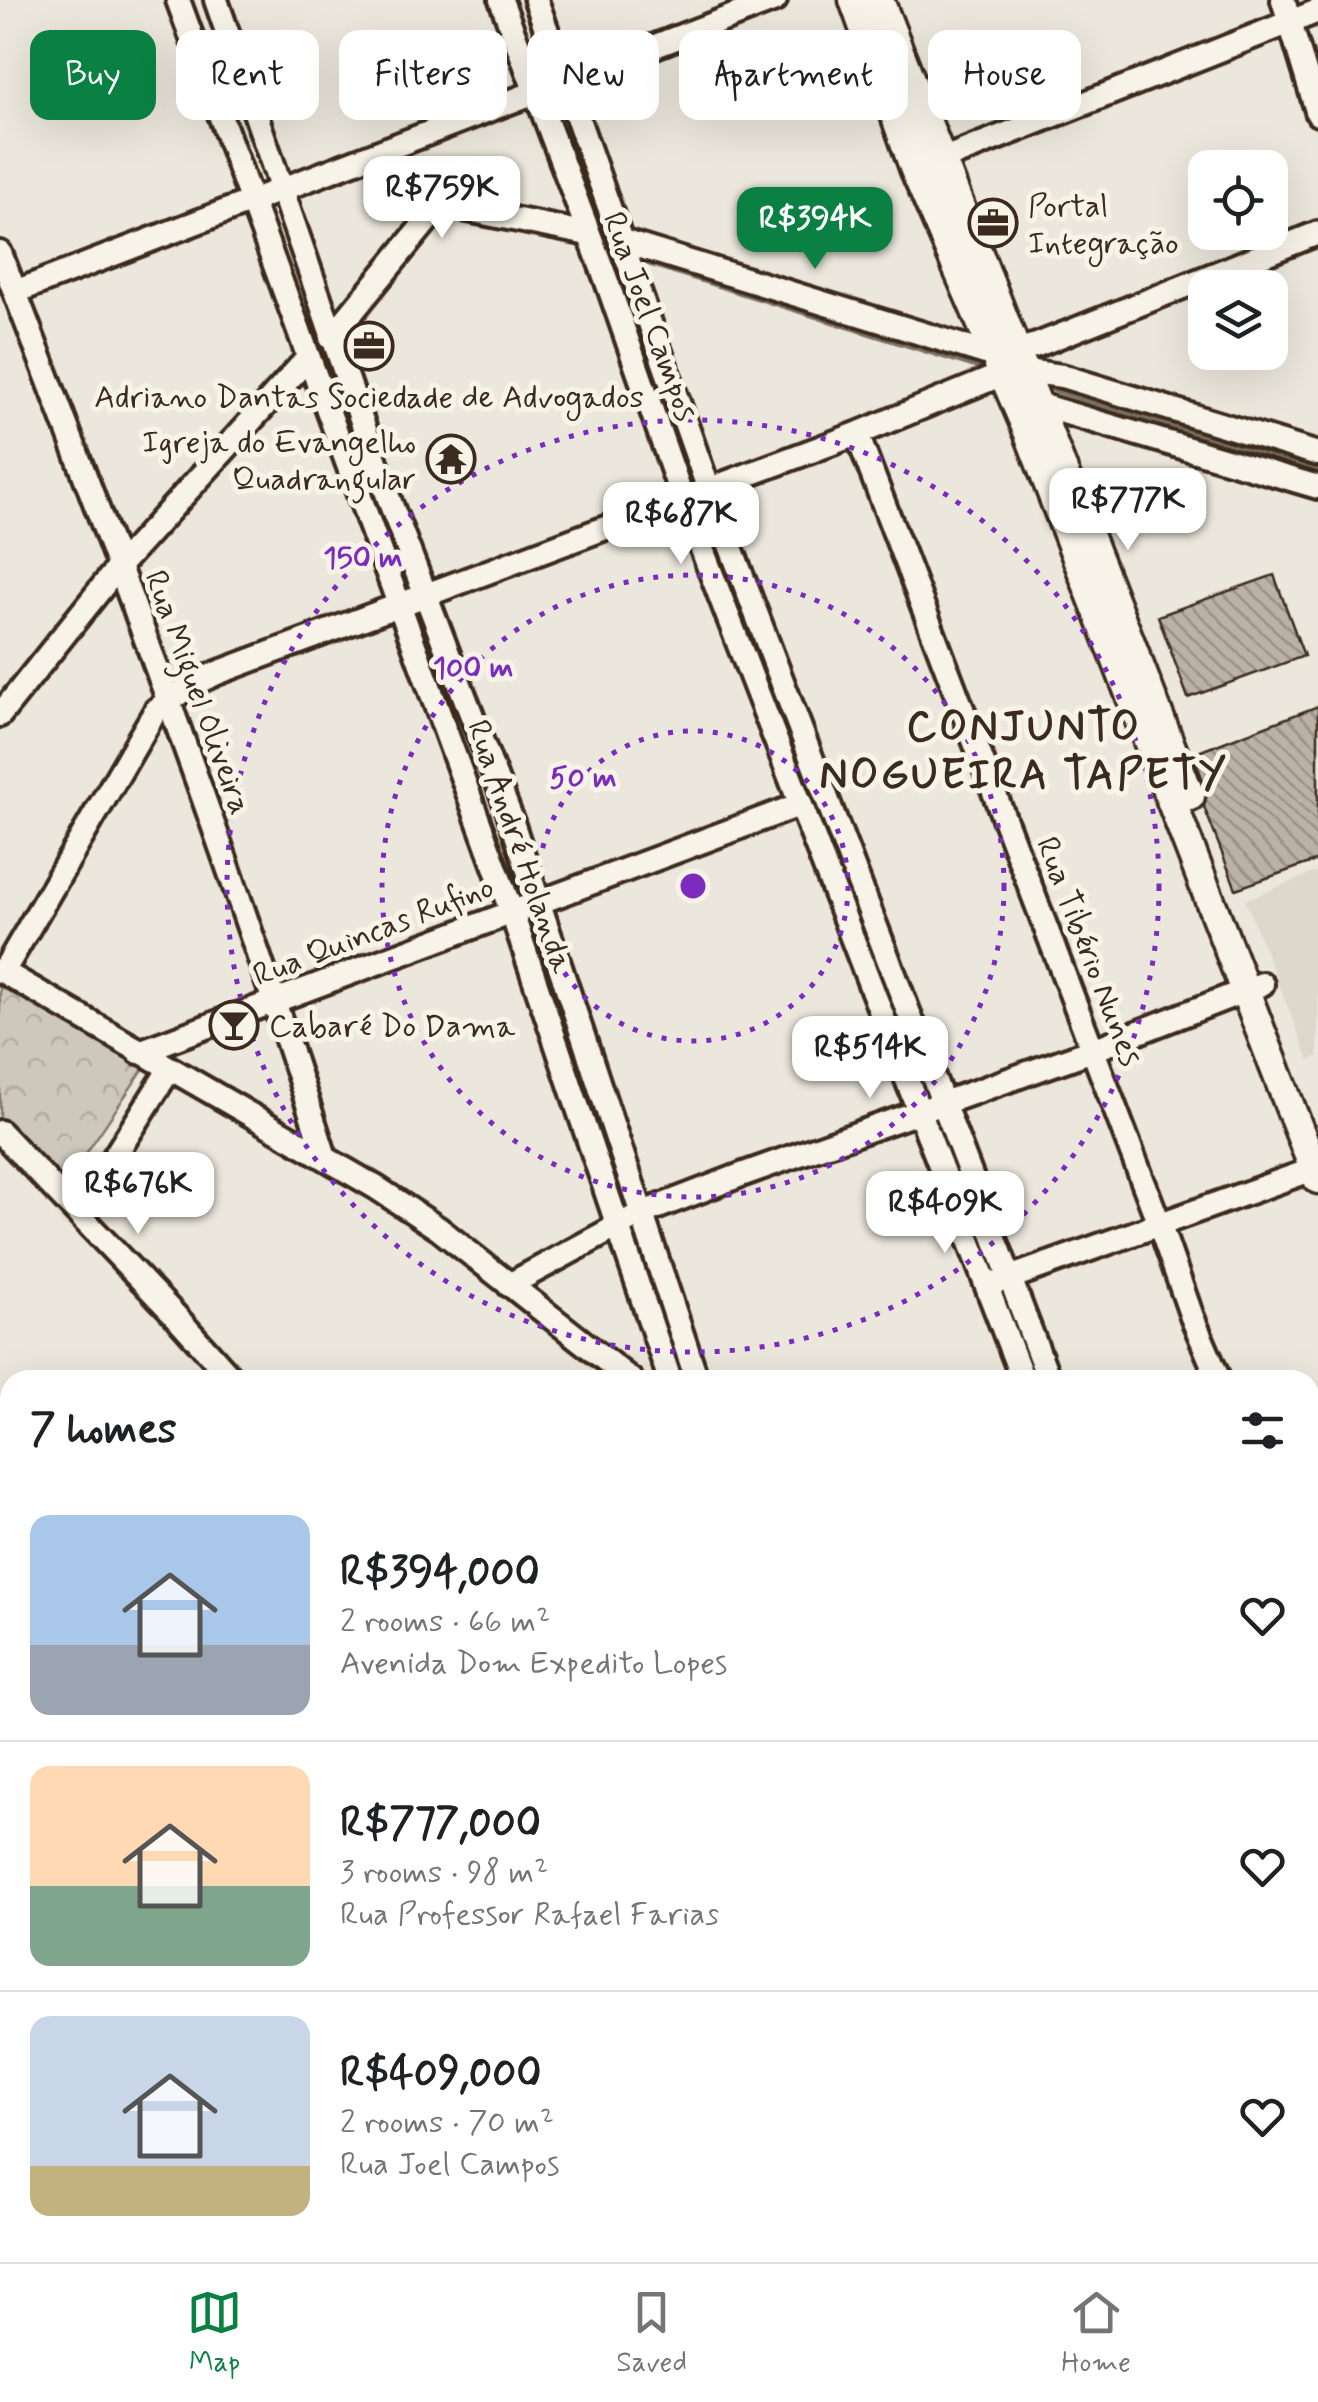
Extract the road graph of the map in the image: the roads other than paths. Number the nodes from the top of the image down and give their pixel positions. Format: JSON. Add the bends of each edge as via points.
{"nodes":[{"id":1,"x":178,"y":0,"type":"edge"},
{"id":2,"x":216,"y":0,"type":"edge"},
{"id":3,"x":501,"y":0,"type":"edge"},
{"id":4,"x":536,"y":0,"type":"edge"},
{"id":5,"x":776,"y":0,"type":"edge"},
{"id":6,"x":854,"y":0,"type":"edge"},
{"id":7,"x":879,"y":0,"type":"edge"},
{"id":8,"x":1318,"y":10,"type":"edge"},
{"id":9,"x":1287,"y":11,"type":"edge"},
{"id":10,"x":546,"y":30,"type":"edge"},
{"id":11,"x":659,"y":44,"type":"edge"},
{"id":12,"x":527,"y":72,"type":"edge"},
{"id":13,"x":527,"y":94,"type":"edge"},
{"id":14,"x":1318,"y":114,"type":"edge"},
{"id":15,"x":545,"y":120,"type":"edge"},
{"id":16,"x":577,"y":120,"type":"edge"},
{"id":17,"x":928,"y":165,"type":"junction"},
{"id":18,"x":281,"y":192,"type":"junction"},
{"id":19,"x":251,"y":204,"type":"junction"},
{"id":20,"x":588,"y":234,"type":"junction"},
{"id":21,"x":1318,"y":234,"type":"edge"},
{"id":22,"x":622,"y":241,"type":"junction"},
{"id":23,"x":0,"y":253,"type":"edge"},
{"id":24,"x":635,"y":276,"type":"junction"},
{"id":25,"x":606,"y":279,"type":"junction"},
{"id":26,"x":15,"y":292,"type":"junction"},
{"id":27,"x":331,"y":338,"type":"junction"},
{"id":28,"x":307,"y":358,"type":"junction"},
{"id":29,"x":1016,"y":376,"type":"junction"},
{"id":30,"x":857,"y":434,"type":"junction"},
{"id":31,"x":1318,"y":454,"type":"edge"},
{"id":32,"x":1318,"y":487,"type":"edge"},
{"id":33,"x":710,"y":490,"type":"junction"},
{"id":34,"x":683,"y":500,"type":"junction"},
{"id":35,"x":119,"y":566,"type":"junction"},
{"id":36,"x":424,"y":597,"type":"junction"},
{"id":37,"x":401,"y":606,"type":"junction"},
{"id":38,"x":168,"y":700,"type":"junction"},
{"id":39,"x":0,"y":715,"type":"edge"},
{"id":40,"x":799,"y":805,"type":"junction"},
{"id":41,"x":539,"y":902,"type":"junction"},
{"id":42,"x":512,"y":912,"type":"junction"},
{"id":43,"x":1,"y":971,"type":"edge"},
{"id":44,"x":1254,"y":988,"type":"junction"},
{"id":45,"x":276,"y":1001,"type":"junction"},
{"id":46,"x":1093,"y":1050,"type":"junction"},
{"id":47,"x":140,"y":1052,"type":"junction"},
{"id":48,"x":168,"y":1070,"type":"junction"},
{"id":49,"x":942,"y":1104,"type":"junction"},
{"id":50,"x":918,"y":1112,"type":"junction"},
{"id":51,"x":1318,"y":1129,"type":"edge"},
{"id":52,"x":0,"y":1132,"type":"edge"},
{"id":53,"x":325,"y":1158,"type":"junction"},
{"id":54,"x":1316,"y":1174,"type":"edge"},
{"id":55,"x":79,"y":1213,"type":"junction"},
{"id":56,"x":629,"y":1219,"type":"junction"},
{"id":57,"x":1160,"y":1226,"type":"junction"},
{"id":58,"x":1010,"y":1277,"type":"junction"},
{"id":59,"x":509,"y":1285,"type":"junction"},
{"id":60,"x":985,"y":1286,"type":"junction"},
{"id":61,"x":224,"y":1370,"type":"edge"},
{"id":62,"x":618,"y":1370,"type":"edge"},
{"id":63,"x":667,"y":1370,"type":"edge"},
{"id":64,"x":693,"y":1370,"type":"edge"},
{"id":65,"x":1019,"y":1370,"type":"edge"},
{"id":66,"x":1045,"y":1370,"type":"edge"},
{"id":67,"x":1215,"y":1370,"type":"edge"}],
"edges":[{"from":1,"to":19,"type":"street","name":"Rua André Holanda"},
{"from":2,"to":18,"type":"street","name":"Rua André Holanda"},
{"from":3,"to":12,"type":"street","name":"Rua Joel Campos"},
{"from":4,"to":10,"type":"street","name":"Rua Joel Campos"},
{"from":5,"to":11,"type":"street"},
{"from":6,"to":17,"type":"main road"},
{"from":7,"to":17,"type":"main road"},
{"from":8,"to":9,"type":"street"},
{"from":9,"to":14,"type":"street"},
{"from":9,"to":17,"type":"street"},
{"from":13,"to":18,"type":"street"},
{"from":15,"to":20,"type":"street","name":"Rua Joel Campos"},
{"from":16,"to":22,"type":"street","name":"Rua Joel Campos"},
{"from":17,"to":29,"type":"main road"},
{"from":18,"to":19,"type":"street"},
{"from":18,"to":27,"type":"street","name":"Rua André Holanda"},
{"from":19,"to":26,"type":"street"},
{"from":19,"to":28,"type":"street","name":"Rua André Holanda"},
{"from":20,"to":25,"type":"street","name":"Rua Joel Campos"},
{"from":20,"to":27,"type":"street","via":[[458,208],[434,212]]},
{"from":21,"to":29,"type":"street"},
{"from":22,"to":24,"type":"street","name":"Rua Joel Campos"},
{"from":22,"to":29,"type":"street"},
{"from":23,"to":26,"type":"street","name":"Rua Miguel Oliveira"},
{"from":24,"to":25,"type":"street"},
{"from":24,"to":33,"type":"street","name":"Rua Joel Campos"},
{"from":25,"to":34,"type":"street","name":"Rua Joel Campos"},
{"from":26,"to":35,"type":"street","name":"Rua Miguel Oliveira"},
{"from":27,"to":36,"type":"street","name":"Rua André Holanda"},
{"from":28,"to":35,"type":"street"},
{"from":28,"to":37,"type":"street","name":"Rua André Holanda"},
{"from":29,"to":30,"type":"street"},
{"from":29,"to":31,"type":"street","via":[[1078,380]]},
{"from":29,"to":32,"type":"street"},
{"from":29,"to":44,"type":"main road"},
{"from":30,"to":33,"type":"street"},
{"from":30,"to":46,"type":"street","name":"Rua Tibério Nunes"},
{"from":33,"to":34,"type":"street"},
{"from":33,"to":49,"type":"street","name":"Rua Joel Campos"},
{"from":34,"to":36,"type":"street"},
{"from":34,"to":40,"type":"street","name":"Rua Joel Campos"},
{"from":35,"to":38,"type":"street","name":"Rua Miguel Oliveira"},
{"from":35,"to":39,"type":"street"},
{"from":36,"to":37,"type":"street"},
{"from":36,"to":41,"type":"street","name":"Rua André Holanda"},
{"from":37,"to":38,"type":"street","via":[[217,672]]},
{"from":37,"to":42,"type":"street","name":"Rua André Holanda"},
{"from":38,"to":43,"type":"street","via":[[146,724]]},
{"from":38,"to":45,"type":"street","name":"Rua Miguel Oliveira"},
{"from":40,"to":41,"type":"street","name":"Rua Quincas Rufino"},
{"from":40,"to":50,"type":"street","name":"Rua Joel Campos"},
{"from":41,"to":42,"type":"street","name":"Rua Quincas Rufino"},
{"from":41,"to":56,"type":"street","name":"Rua André Holanda"},
{"from":42,"to":45,"type":"street","name":"Rua Quincas Rufino"},
{"from":42,"to":56,"type":"street","name":"Rua André Holanda"},
{"from":43,"to":47,"type":"street"},
{"from":44,"to":46,"type":"street"},
{"from":44,"to":51,"type":"main road"},
{"from":44,"to":54,"type":"main road"},
{"from":45,"to":47,"type":"street","name":"Rua Quincas Rufino"},
{"from":45,"to":53,"type":"street","name":"Rua Miguel Oliveira"},
{"from":46,"to":49,"type":"street"},
{"from":46,"to":57,"type":"street","name":"Rua Tibério Nunes"},
{"from":47,"to":48,"type":"street"},
{"from":48,"to":53,"type":"street"},
{"from":48,"to":55,"type":"street"},
{"from":49,"to":50,"type":"street"},
{"from":49,"to":58,"type":"street","name":"Rua Joel Campos"},
{"from":50,"to":56,"type":"street"},
{"from":50,"to":60,"type":"street","name":"Rua Joel Campos"},
{"from":52,"to":55,"type":"street"},
{"from":53,"to":59,"type":"street","via":[[439,1229]]},
{"from":54,"to":57,"type":"street"},
{"from":55,"to":61,"type":"street"},
{"from":56,"to":59,"type":"street"},
{"from":56,"to":63,"type":"street","name":"Rua André Holanda"},
{"from":56,"to":64,"type":"street","name":"Rua André Holanda"},
{"from":57,"to":58,"type":"street"},
{"from":57,"to":67,"type":"street","name":"Rua Tibério Nunes"},
{"from":58,"to":60,"type":"street"},
{"from":58,"to":66,"type":"street","name":"Rua Joel Campos"},
{"from":59,"to":62,"type":"street"},
{"from":60,"to":65,"type":"street","name":"Rua Joel Campos"}]}
